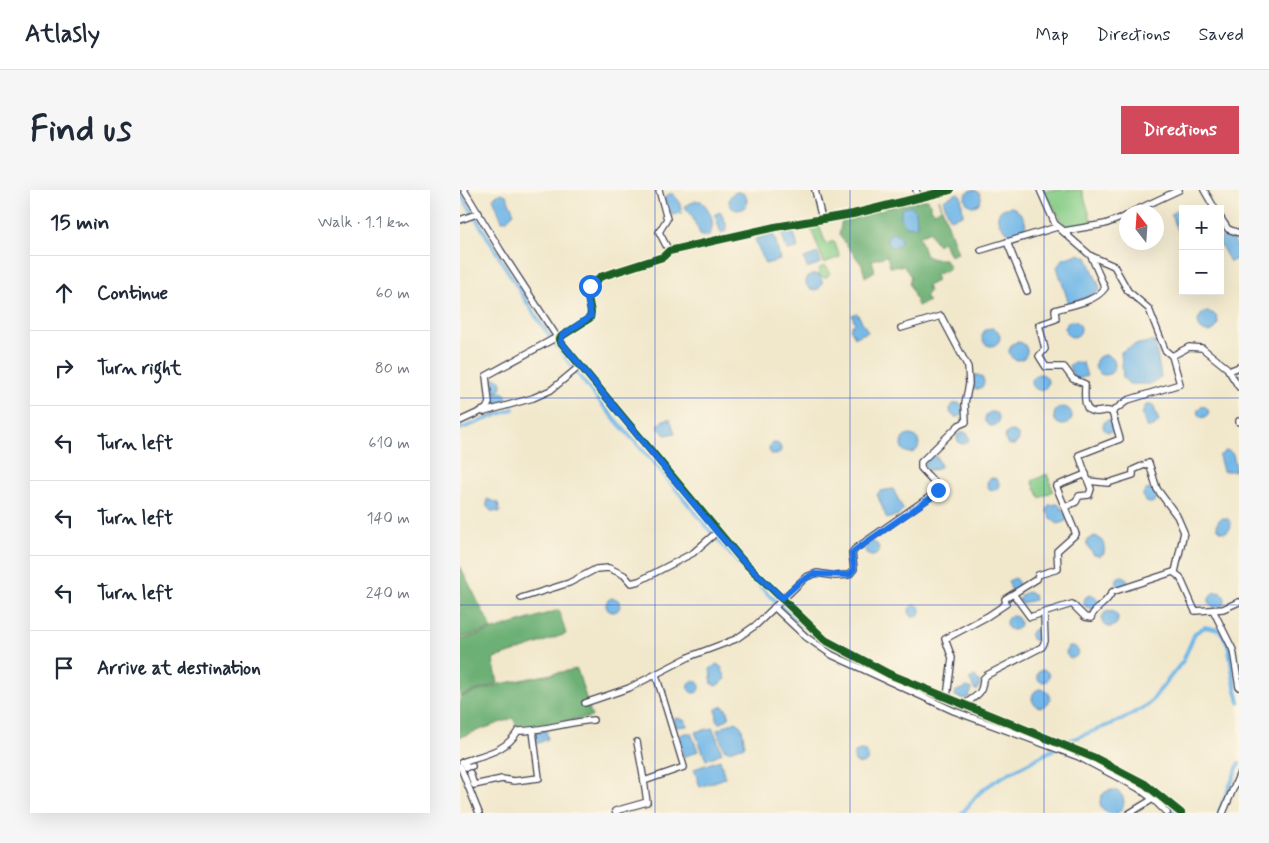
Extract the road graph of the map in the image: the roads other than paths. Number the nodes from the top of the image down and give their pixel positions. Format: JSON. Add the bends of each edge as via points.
{"nodes":[{"id":1,"x":464,"y":190,"type":"edge"},
{"id":2,"x":659,"y":190,"type":"edge"},
{"id":3,"x":815,"y":190,"type":"edge"},
{"id":4,"x":916,"y":190,"type":"edge"},
{"id":5,"x":950,"y":190,"type":"edge"},
{"id":6,"x":1040,"y":190,"type":"edge"},
{"id":7,"x":1179,"y":190,"type":"edge"},
{"id":8,"x":1204,"y":190,"type":"edge"},
{"id":9,"x":1167,"y":192,"type":"edge"},
{"id":10,"x":919,"y":199,"type":"junction"},
{"id":11,"x":1144,"y":205,"type":"edge"},
{"id":12,"x":1213,"y":205,"type":"edge"},
{"id":13,"x":479,"y":213,"type":"junction"},
{"id":14,"x":822,"y":219,"type":"junction"},
{"id":15,"x":1119,"y":219,"type":"edge"},
{"id":16,"x":460,"y":220,"type":"edge"},
{"id":17,"x":1224,"y":223,"type":"edge"},
{"id":18,"x":1058,"y":228,"type":"junction"},
{"id":19,"x":1239,"y":233,"type":"edge"},
{"id":20,"x":1007,"y":242,"type":"junction"},
{"id":21,"x":981,"y":250,"type":"dead end"},
{"id":22,"x":669,"y":251,"type":"junction"},
{"id":23,"x":1091,"y":256,"type":"junction"},
{"id":24,"x":1027,"y":291,"type":"dead end"},
{"id":25,"x":901,"y":328,"type":"dead end"},
{"id":26,"x":558,"y":338,"type":"junction"},
{"id":27,"x":1172,"y":356,"type":"junction"},
{"id":28,"x":580,"y":366,"type":"junction"},
{"id":29,"x":1239,"y":367,"type":"edge"},
{"id":30,"x":1228,"y":371,"type":"junction"},
{"id":31,"x":1239,"y":386,"type":"edge"},
{"id":32,"x":1112,"y":412,"type":"junction"},
{"id":33,"x":479,"y":413,"type":"junction"},
{"id":34,"x":460,"y":420,"type":"edge"},
{"id":35,"x":1086,"y":474,"type":"junction"},
{"id":36,"x":1088,"y":481,"type":"junction"},
{"id":37,"x":1065,"y":506,"type":"junction"},
{"id":38,"x":717,"y":532,"type":"junction"},
{"id":39,"x":1176,"y":572,"type":"junction"},
{"id":40,"x":1014,"y":595,"type":"junction"},
{"id":41,"x":521,"y":598,"type":"dead end"},
{"id":42,"x":782,"y":598,"type":"junction"},
{"id":43,"x":1239,"y":602,"type":"edge"},
{"id":44,"x":774,"y":607,"type":"junction"},
{"id":45,"x":1213,"y":610,"type":"junction"},
{"id":46,"x":1044,"y":614,"type":"junction"},
{"id":47,"x":1237,"y":659,"type":"edge"},
{"id":48,"x":656,"y":675,"type":"junction"},
{"id":49,"x":1239,"y":688,"type":"edge"},
{"id":50,"x":947,"y":697,"type":"junction"},
{"id":51,"x":585,"y":703,"type":"dead end"},
{"id":52,"x":965,"y":704,"type":"junction"},
{"id":53,"x":593,"y":720,"type":"dead end"},
{"id":54,"x":533,"y":731,"type":"junction"},
{"id":55,"x":637,"y":742,"type":"dead end"},
{"id":56,"x":462,"y":763,"type":"edge"},
{"id":57,"x":472,"y":766,"type":"dead end"},
{"id":58,"x":470,"y":773,"type":"dead end"},
{"id":59,"x":1239,"y":775,"type":"edge"},
{"id":60,"x":644,"y":781,"type":"junction"},
{"id":61,"x":1154,"y":799,"type":"junction"},
{"id":62,"x":614,"y":812,"type":"edge"},
{"id":63,"x":478,"y":813,"type":"edge"},
{"id":64,"x":1130,"y":813,"type":"edge"},
{"id":65,"x":1167,"y":813,"type":"edge"},
{"id":66,"x":1181,"y":813,"type":"edge"},
{"id":67,"x":1223,"y":813,"type":"edge"}],
"edges":[{"from":1,"to":13,"type":"street"},
{"from":2,"to":22,"type":"street","via":[[667,219],[659,232]]},
{"from":3,"to":14,"type":"street"},
{"from":4,"to":10,"type":"street"},
{"from":5,"to":10,"type":"street"},
{"from":6,"to":18,"type":"street"},
{"from":7,"to":9,"type":"street"},
{"from":8,"to":12,"type":"street"},
{"from":9,"to":11,"type":"street"},
{"from":10,"to":14,"type":"street"},
{"from":13,"to":16,"type":"street"},
{"from":13,"to":26,"type":"street"},
{"from":14,"to":22,"type":"street"},
{"from":15,"to":18,"type":"street","via":[[1077,231],[1064,232]]},
{"from":17,"to":19,"type":"street","via":[[1228,229]]},
{"from":18,"to":20,"type":"street"},
{"from":18,"to":23,"type":"street"},
{"from":20,"to":21,"type":"street"},
{"from":20,"to":24,"type":"street"},
{"from":22,"to":26,"type":"street","via":[[593,282],[586,292],[590,318]]},
{"from":23,"to":27,"type":"street","via":[[1114,266],[1128,291],[1149,309],[1164,350]]},
{"from":23,"to":32,"type":"street","via":[[1105,288],[1083,302],[1055,310],[1056,319],[1040,325],[1045,349],[1039,356],[1046,367],[1064,367],[1073,379],[1084,384],[1088,410]]},
{"from":25,"to":42,"type":"street","via":[[941,316],[968,367],[966,422],[921,462],[921,468],[934,482],[938,492],[855,550],[852,553],[854,569],[849,575],[813,574]]},
{"from":26,"to":28,"type":"street"},
{"from":26,"to":33,"type":"street","via":[[486,376],[489,403]]},
{"from":27,"to":30,"type":"street","via":[[1196,346]]},
{"from":27,"to":32,"type":"street","via":[[1180,384],[1128,400]]},
{"from":28,"to":33,"type":"street","via":[[551,390]]},
{"from":28,"to":38,"type":"street"},
{"from":29,"to":30,"type":"street"},
{"from":30,"to":31,"type":"street"},
{"from":32,"to":35,"type":"street","via":[[1120,439],[1079,455]]},
{"from":33,"to":34,"type":"street"},
{"from":35,"to":36,"type":"street"},
{"from":35,"to":37,"type":"street","via":[[1056,486]]},
{"from":36,"to":37,"type":"street","via":[[1089,495],[1079,496],[1076,502]]},
{"from":36,"to":39,"type":"street","via":[[1112,482],[1133,475],[1134,470],[1148,463],[1157,490],[1177,516],[1184,532]]},
{"from":37,"to":40,"type":"street","via":[[1076,534],[1058,551],[1058,568],[1038,575],[1037,580]]},
{"from":38,"to":41,"type":"street","via":[[693,553],[639,581],[631,583],[609,568],[596,569],[569,583]]},
{"from":38,"to":42,"type":"street"},
{"from":39,"to":45,"type":"street","via":[[1193,609],[1197,612]]},
{"from":39,"to":46,"type":"street","via":[[1112,592],[1108,602],[1093,612],[1091,618],[1085,617],[1072,604]]},
{"from":40,"to":46,"type":"street","via":[[1030,617]]},
{"from":40,"to":50,"type":"street","via":[[1005,599],[1006,604],[988,616],[945,640],[952,658]]},
{"from":42,"to":44,"type":"street"},
{"from":42,"to":50,"type":"street","via":[[836,647],[889,674]]},
{"from":43,"to":45,"type":"street"},
{"from":44,"to":48,"type":"street","via":[[736,639],[691,656]]},
{"from":44,"to":61,"type":"street","via":[[806,637],[832,655],[954,711],[1079,758]]},
{"from":45,"to":47,"type":"street"},
{"from":46,"to":52,"type":"street","via":[[1045,641],[1042,647],[987,675],[980,694]]},
{"from":47,"to":49,"type":"street"},
{"from":48,"to":51,"type":"street"},
{"from":48,"to":60,"type":"street","via":[[684,767]]},
{"from":50,"to":52,"type":"street"},
{"from":52,"to":66,"type":"street","via":[[1127,774],[1162,795]]},
{"from":53,"to":54,"type":"street","via":[[568,722]]},
{"from":54,"to":56,"type":"street","via":[[518,731],[512,741],[498,751]]},
{"from":54,"to":58,"type":"street","via":[[539,778],[502,779],[474,785]]},
{"from":55,"to":60,"type":"street"},
{"from":56,"to":57,"type":"street"},
{"from":56,"to":63,"type":"street"},
{"from":59,"to":67,"type":"street"},
{"from":60,"to":62,"type":"street","via":[[647,802]]},
{"from":61,"to":64,"type":"street"},
{"from":61,"to":65,"type":"street"}]}
